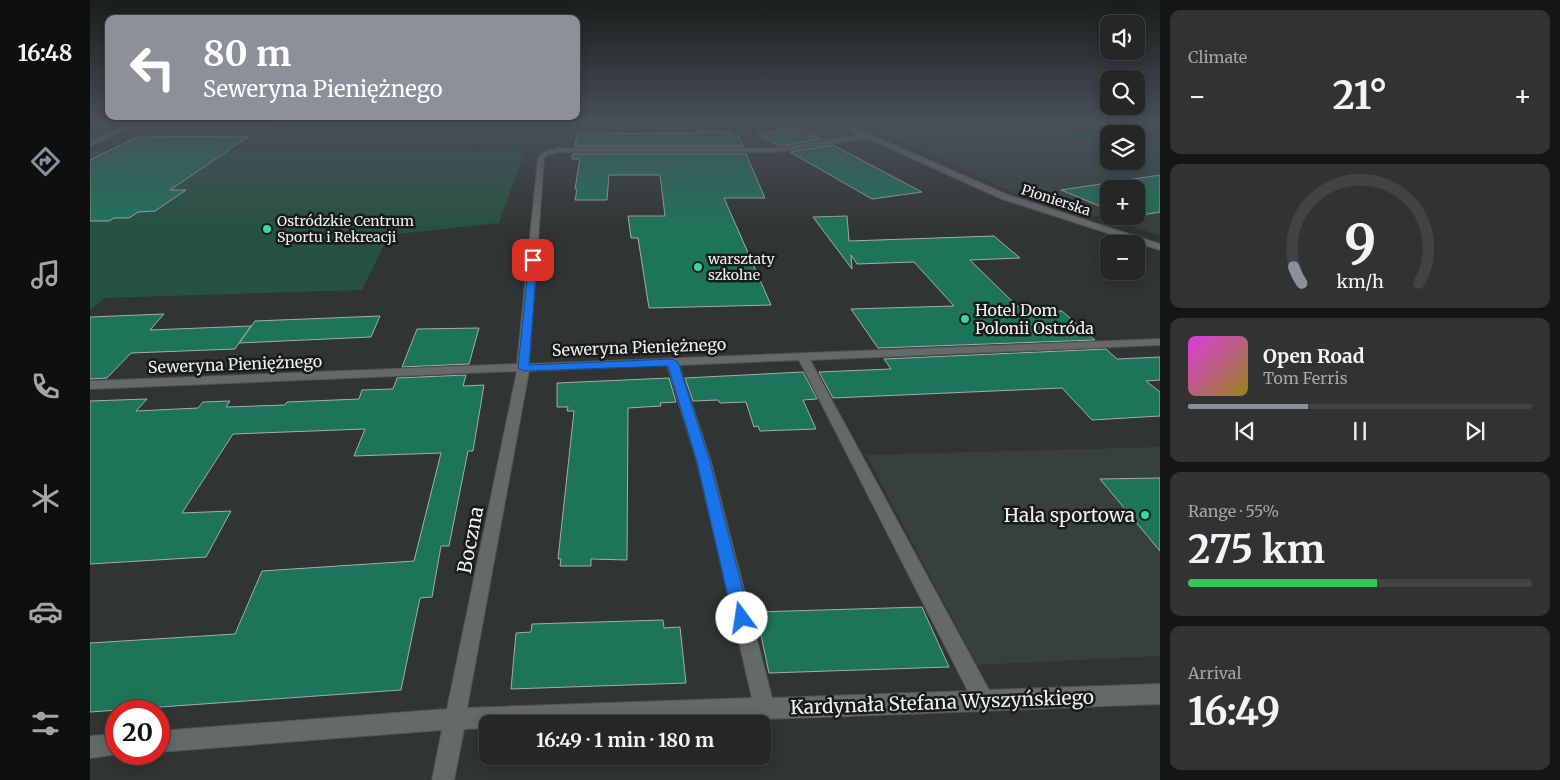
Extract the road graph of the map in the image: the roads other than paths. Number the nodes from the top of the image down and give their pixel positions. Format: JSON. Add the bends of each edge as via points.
{"nodes":[{"id":1,"x":541,"y":158,"type":"edge"},
{"id":2,"x":918,"y":158,"type":"edge"},
{"id":3,"x":1160,"y":247,"type":"edge"},
{"id":4,"x":1160,"y":342,"type":"edge"},
{"id":5,"x":802,"y":357,"type":"junction"},
{"id":6,"x":672,"y":362,"type":"junction"},
{"id":7,"x":524,"y":368,"type":"junction"},
{"id":8,"x":90,"y":386,"type":"edge"},
{"id":9,"x":1160,"y":694,"type":"edge"},
{"id":10,"x":984,"y":701,"type":"junction"},
{"id":11,"x":765,"y":709,"type":"junction"},
{"id":12,"x":455,"y":719,"type":"junction"},
{"id":13,"x":170,"y":741,"type":"edge"},
{"id":14,"x":105,"y":746,"type":"edge"},
{"id":15,"x":90,"y":747,"type":"edge"},
{"id":16,"x":443,"y":780,"type":"edge"}],
"edges":[{"from":1,"to":7,"type":"street","name":"Boczna"},
{"from":2,"to":3,"type":"street","name":"Pionierska","via":[[1005,197]]},
{"from":4,"to":5,"type":"street","name":"Seweryna Pieniężnego"},
{"from":5,"to":6,"type":"street","name":"Seweryna Pieniężnego"},
{"from":5,"to":10,"type":"street"},
{"from":6,"to":7,"type":"street","name":"Seweryna Pieniężnego"},
{"from":6,"to":11,"type":"street","via":[[704,462]]},
{"from":7,"to":8,"type":"street","name":"Seweryna Pieniężnego"},
{"from":7,"to":12,"type":"street","name":"Boczna"},
{"from":9,"to":10,"type":"street","name":"Kardynała Stefana Wyszyńskiego"},
{"from":10,"to":11,"type":"street","name":"Kardynała Stefana Wyszyńskiego"},
{"from":11,"to":12,"type":"street","name":"Kardynała Stefana Wyszyńskiego"},
{"from":12,"to":13,"type":"street","name":"Kardynała Stefana Wyszyńskiego"},
{"from":12,"to":16,"type":"street"},
{"from":14,"to":15,"type":"street"}]}
